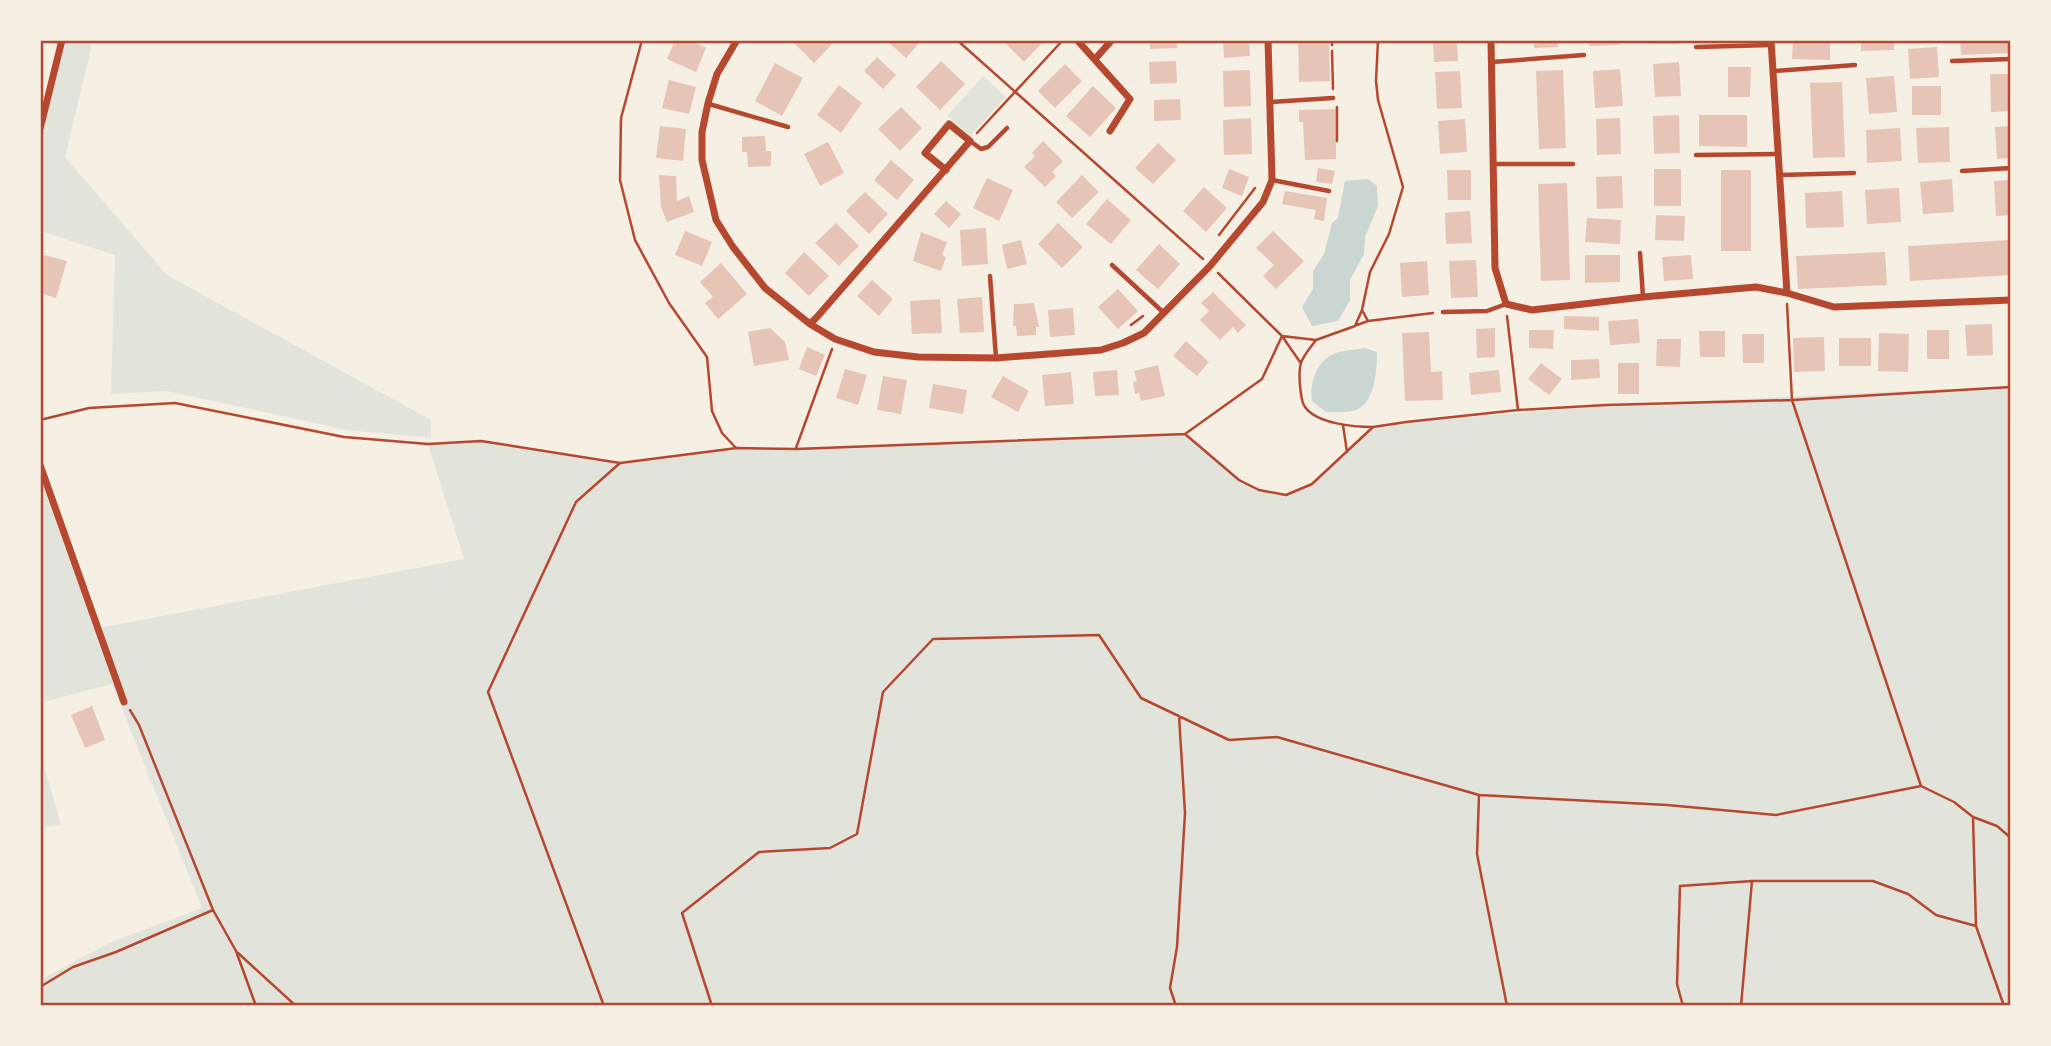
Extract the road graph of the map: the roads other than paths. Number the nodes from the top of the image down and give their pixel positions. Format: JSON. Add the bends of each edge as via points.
{"nodes":[{"id":1,"x":62,"y":40,"type":"edge"},
{"id":2,"x":737,"y":40,"type":"edge"},
{"id":3,"x":1077,"y":40,"type":"edge"},
{"id":4,"x":1112,"y":40,"type":"edge"},
{"id":5,"x":1268,"y":40,"type":"edge"},
{"id":6,"x":1491,"y":40,"type":"edge"},
{"id":7,"x":1771,"y":42,"type":"edge"},
{"id":8,"x":1696,"y":47,"type":"dead end"},
{"id":9,"x":1584,"y":55,"type":"dead end"},
{"id":10,"x":1095,"y":59,"type":"junction"},
{"id":11,"x":2011,"y":59,"type":"edge"},
{"id":12,"x":1952,"y":61,"type":"dead end"},
{"id":13,"x":1492,"y":62,"type":"junction"},
{"id":14,"x":1855,"y":65,"type":"dead end"},
{"id":15,"x":1773,"y":71,"type":"junction"},
{"id":16,"x":1333,"y":98,"type":"road end"},
{"id":17,"x":1271,"y":102,"type":"junction"},
{"id":18,"x":708,"y":103,"type":"junction"},
{"id":19,"x":789,"y":127,"type":"dead end"},
{"id":20,"x":1007,"y":128,"type":"dead end"},
{"id":21,"x":40,"y":129,"type":"edge"},
{"id":22,"x":1110,"y":131,"type":"dead end"},
{"id":23,"x":970,"y":141,"type":"junction"},
{"id":24,"x":1778,"y":154,"type":"junction"},
{"id":25,"x":1696,"y":155,"type":"dead end"},
{"id":26,"x":1493,"y":164,"type":"junction"},
{"id":27,"x":1573,"y":164,"type":"dead end"},
{"id":28,"x":2011,"y":168,"type":"edge"},
{"id":29,"x":946,"y":170,"type":"junction"},
{"id":30,"x":1962,"y":172,"type":"dead end"},
{"id":31,"x":1854,"y":173,"type":"dead end"},
{"id":32,"x":1779,"y":175,"type":"junction"},
{"id":33,"x":1272,"y":180,"type":"junction"},
{"id":34,"x":1329,"y":191,"type":"dead end"},
{"id":35,"x":1640,"y":253,"type":"dead end"},
{"id":36,"x":1112,"y":265,"type":"dead end"},
{"id":37,"x":990,"y":276,"type":"dead end"},
{"id":38,"x":1787,"y":293,"type":"junction"},
{"id":39,"x":1643,"y":297,"type":"junction"},
{"id":40,"x":2011,"y":300,"type":"edge"},
{"id":41,"x":1506,"y":304,"type":"junction"},
{"id":42,"x":1443,"y":312,"type":"road end"},
{"id":43,"x":1165,"y":313,"type":"junction"},
{"id":44,"x":810,"y":324,"type":"junction"},
{"id":45,"x":996,"y":358,"type":"junction"},
{"id":46,"x":40,"y":466,"type":"edge"},
{"id":47,"x":124,"y":702,"type":"road end"}],
"edges":[{"from":1,"to":21,"type":"street"},
{"from":2,"to":18,"type":"street","via":[[717,74]]},
{"from":3,"to":10,"type":"street"},
{"from":4,"to":10,"type":"street"},
{"from":5,"to":17,"type":"street"},
{"from":6,"to":13,"type":"street"},
{"from":7,"to":8,"type":"lane"},
{"from":7,"to":15,"type":"street"},
{"from":9,"to":13,"type":"lane"},
{"from":10,"to":22,"type":"street","via":[[1130,99]]},
{"from":11,"to":12,"type":"lane"},
{"from":13,"to":26,"type":"street"},
{"from":14,"to":15,"type":"lane"},
{"from":15,"to":24,"type":"street"},
{"from":16,"to":17,"type":"lane"},
{"from":17,"to":33,"type":"street"},
{"from":18,"to":19,"type":"lane"},
{"from":18,"to":44,"type":"street","via":[[702,160],[716,220],[765,288]]},
{"from":20,"to":23,"type":"lane","via":[[988,147],[981,149]]},
{"from":23,"to":29,"type":"street"},
{"from":23,"to":29,"type":"street","via":[[949,124],[925,153]]},
{"from":24,"to":25,"type":"lane"},
{"from":24,"to":32,"type":"street"},
{"from":26,"to":27,"type":"lane"},
{"from":26,"to":41,"type":"street","via":[[1495,268]]},
{"from":28,"to":30,"type":"lane"},
{"from":29,"to":44,"type":"street"},
{"from":31,"to":32,"type":"lane"},
{"from":32,"to":38,"type":"street"},
{"from":33,"to":34,"type":"lane"},
{"from":33,"to":43,"type":"street","via":[[1263,202]]},
{"from":35,"to":39,"type":"lane"},
{"from":36,"to":43,"type":"lane"},
{"from":37,"to":45,"type":"lane"},
{"from":38,"to":39,"type":"street","via":[[1756,287]]},
{"from":38,"to":40,"type":"street","via":[[1834,307]]},
{"from":39,"to":41,"type":"street","via":[[1532,310]]},
{"from":41,"to":42,"type":"lane","via":[[1487,311]]},
{"from":43,"to":45,"type":"street","via":[[1124,344]]},
{"from":44,"to":45,"type":"street","via":[[835,339],[874,352]]},
{"from":46,"to":47,"type":"street"}]}
